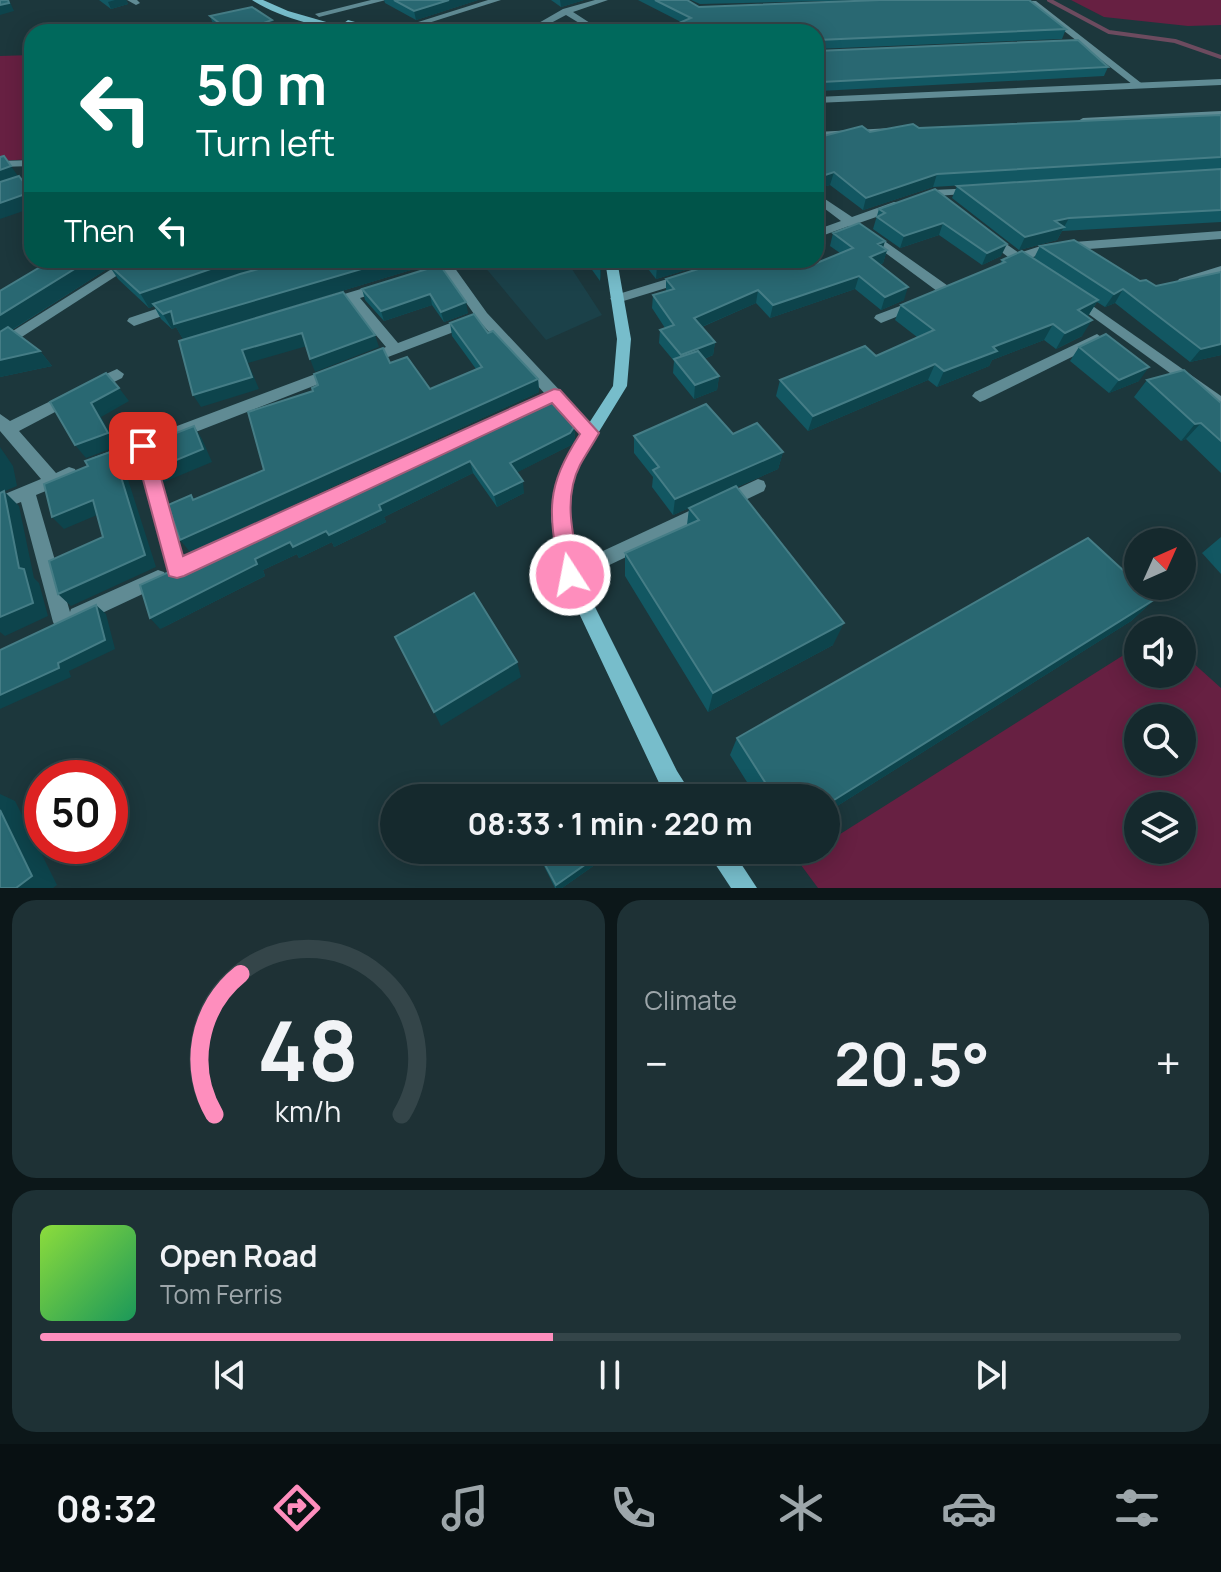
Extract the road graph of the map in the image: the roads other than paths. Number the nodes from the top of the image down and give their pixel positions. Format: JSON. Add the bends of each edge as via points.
{"nodes":[{"id":1,"x":256,"y":0,"type":"edge"},
{"id":2,"x":286,"y":0,"type":"edge"},
{"id":3,"x":382,"y":0,"type":"edge"},
{"id":4,"x":497,"y":0,"type":"edge"},
{"id":5,"x":604,"y":0,"type":"edge"},
{"id":6,"x":1000,"y":0,"type":"edge"},
{"id":7,"x":298,"y":7,"type":"junction"},
{"id":8,"x":566,"y":11,"type":"junction"},
{"id":9,"x":285,"y":13,"type":"junction"},
{"id":10,"x":319,"y":14,"type":"junction"},
{"id":11,"x":419,"y":23,"type":"dead end"},
{"id":12,"x":327,"y":24,"type":"edge"},
{"id":13,"x":353,"y":24,"type":"edge"},
{"id":14,"x":542,"y":24,"type":"edge"},
{"id":15,"x":587,"y":24,"type":"edge"},
{"id":16,"x":1086,"y":43,"type":"junction"},
{"id":17,"x":1070,"y":44,"type":"edge"},
{"id":18,"x":1221,"y":82,"type":"edge"},
{"id":19,"x":1140,"y":86,"type":"junction"},
{"id":20,"x":824,"y":100,"type":"edge"},
{"id":21,"x":1221,"y":114,"type":"edge"},
{"id":22,"x":1063,"y":122,"type":"edge"},
{"id":23,"x":904,"y":130,"type":"edge"},
{"id":24,"x":824,"y":135,"type":"edge"},
{"id":25,"x":24,"y":163,"type":"edge"},
{"id":26,"x":0,"y":164,"type":"edge"},
{"id":27,"x":24,"y":184,"type":"edge"},
{"id":28,"x":994,"y":190,"type":"edge"},
{"id":29,"x":0,"y":193,"type":"edge"},
{"id":30,"x":933,"y":193,"type":"junction"},
{"id":31,"x":824,"y":203,"type":"edge"},
{"id":32,"x":957,"y":212,"type":"edge"},
{"id":33,"x":848,"y":221,"type":"junction"},
{"id":34,"x":980,"y":230,"type":"edge"},
{"id":35,"x":824,"y":231,"type":"edge"},
{"id":36,"x":1221,"y":235,"type":"edge"},
{"id":37,"x":1069,"y":246,"type":"junction"},
{"id":38,"x":1016,"y":258,"type":"junction"},
{"id":39,"x":1095,"y":263,"type":"edge"},
{"id":40,"x":1002,"y":264,"type":"edge"},
{"id":41,"x":122,"y":268,"type":"edge"},
{"id":42,"x":443,"y":268,"type":"edge"},
{"id":43,"x":612,"y":268,"type":"edge"},
{"id":44,"x":1221,"y":270,"type":"edge"},
{"id":45,"x":701,"y":273,"type":"edge"},
{"id":46,"x":1042,"y":275,"type":"edge"},
{"id":47,"x":392,"y":284,"type":"edge"},
{"id":48,"x":960,"y":284,"type":"edge"},
{"id":49,"x":1172,"y":286,"type":"edge"},
{"id":50,"x":946,"y":291,"type":"junction"},
{"id":51,"x":1068,"y":293,"type":"edge"},
{"id":52,"x":351,"y":296,"type":"junction"},
{"id":53,"x":617,"y":299,"type":"junction"},
{"id":54,"x":188,"y":302,"type":"edge"},
{"id":55,"x":308,"y":309,"type":"edge"},
{"id":56,"x":482,"y":316,"type":"junction"},
{"id":57,"x":881,"y":318,"type":"dead end"},
{"id":58,"x":134,"y":321,"type":"dead end"},
{"id":59,"x":1120,"y":327,"type":"junction"},
{"id":60,"x":0,"y":346,"type":"edge"},
{"id":61,"x":395,"y":349,"type":"junction"},
{"id":62,"x":117,"y":374,"type":"dead end"},
{"id":63,"x":980,"y":396,"type":"dead end"},
{"id":64,"x":1221,"y":404,"type":"edge"},
{"id":65,"x":4,"y":424,"type":"edge"},
{"id":66,"x":590,"y":433,"type":"junction"},
{"id":67,"x":143,"y":446,"type":"junction"},
{"id":68,"x":53,"y":481,"type":"junction"},
{"id":69,"x":758,"y":486,"type":"dead end"},
{"id":70,"x":27,"y":492,"type":"junction"},
{"id":71,"x":0,"y":503,"type":"edge"},
{"id":72,"x":570,"y":575,"type":"junction"},
{"id":73,"x":673,"y":784,"type":"edge"},
{"id":74,"x":728,"y":864,"type":"edge"},
{"id":75,"x":745,"y":888,"type":"edge"}],
"edges":[{"from":1,"to":9,"type":"main road"},
{"from":2,"to":7,"type":"main road"},
{"from":3,"to":10,"type":"street"},
{"from":4,"to":11,"type":"street"},
{"from":5,"to":8,"type":"street"},
{"from":6,"to":16,"type":"street","via":[[1033,3]]},
{"from":7,"to":9,"type":"main road"},
{"from":7,"to":10,"type":"main road"},
{"from":8,"to":14,"type":"street"},
{"from":8,"to":15,"type":"street"},
{"from":9,"to":12,"type":"main road"},
{"from":10,"to":13,"type":"main road"},
{"from":16,"to":17,"type":"street"},
{"from":16,"to":19,"type":"street"},
{"from":18,"to":19,"type":"street"},
{"from":19,"to":20,"type":"street"},
{"from":21,"to":22,"type":"street"},
{"from":23,"to":24,"type":"street"},
{"from":25,"to":26,"type":"street"},
{"from":27,"to":29,"type":"street"},
{"from":28,"to":30,"type":"street"},
{"from":30,"to":32,"type":"street"},
{"from":30,"to":33,"type":"street"},
{"from":31,"to":33,"type":"street"},
{"from":33,"to":35,"type":"street"},
{"from":33,"to":50,"type":"street"},
{"from":34,"to":38,"type":"street"},
{"from":36,"to":37,"type":"street"},
{"from":37,"to":38,"type":"street"},
{"from":37,"to":39,"type":"street"},
{"from":38,"to":40,"type":"street"},
{"from":38,"to":46,"type":"street"},
{"from":41,"to":60,"type":"street"},
{"from":42,"to":56,"type":"street"},
{"from":43,"to":53,"type":"main road"},
{"from":44,"to":49,"type":"street"},
{"from":45,"to":53,"type":"street"},
{"from":47,"to":52,"type":"street"},
{"from":48,"to":50,"type":"street"},
{"from":50,"to":57,"type":"street"},
{"from":51,"to":59,"type":"street"},
{"from":52,"to":55,"type":"street"},
{"from":52,"to":61,"type":"street"},
{"from":53,"to":66,"type":"main road","via":[[624,339],[620,386]]},
{"from":54,"to":58,"type":"street"},
{"from":56,"to":61,"type":"street"},
{"from":56,"to":66,"type":"street","via":[[547,398]]},
{"from":59,"to":63,"type":"street"},
{"from":59,"to":64,"type":"street"},
{"from":61,"to":67,"type":"street"},
{"from":62,"to":65,"type":"street"},
{"from":65,"to":68,"type":"street"},
{"from":66,"to":72,"type":"main road","via":[[562,489],[560,518]]},
{"from":67,"to":68,"type":"street"},
{"from":67,"to":70,"type":"street","via":[[184,566],[57,625]]},
{"from":68,"to":70,"type":"street"},
{"from":69,"to":72,"type":"street"},
{"from":70,"to":71,"type":"street"},
{"from":72,"to":73,"type":"main road"},
{"from":74,"to":75,"type":"main road"}]}
